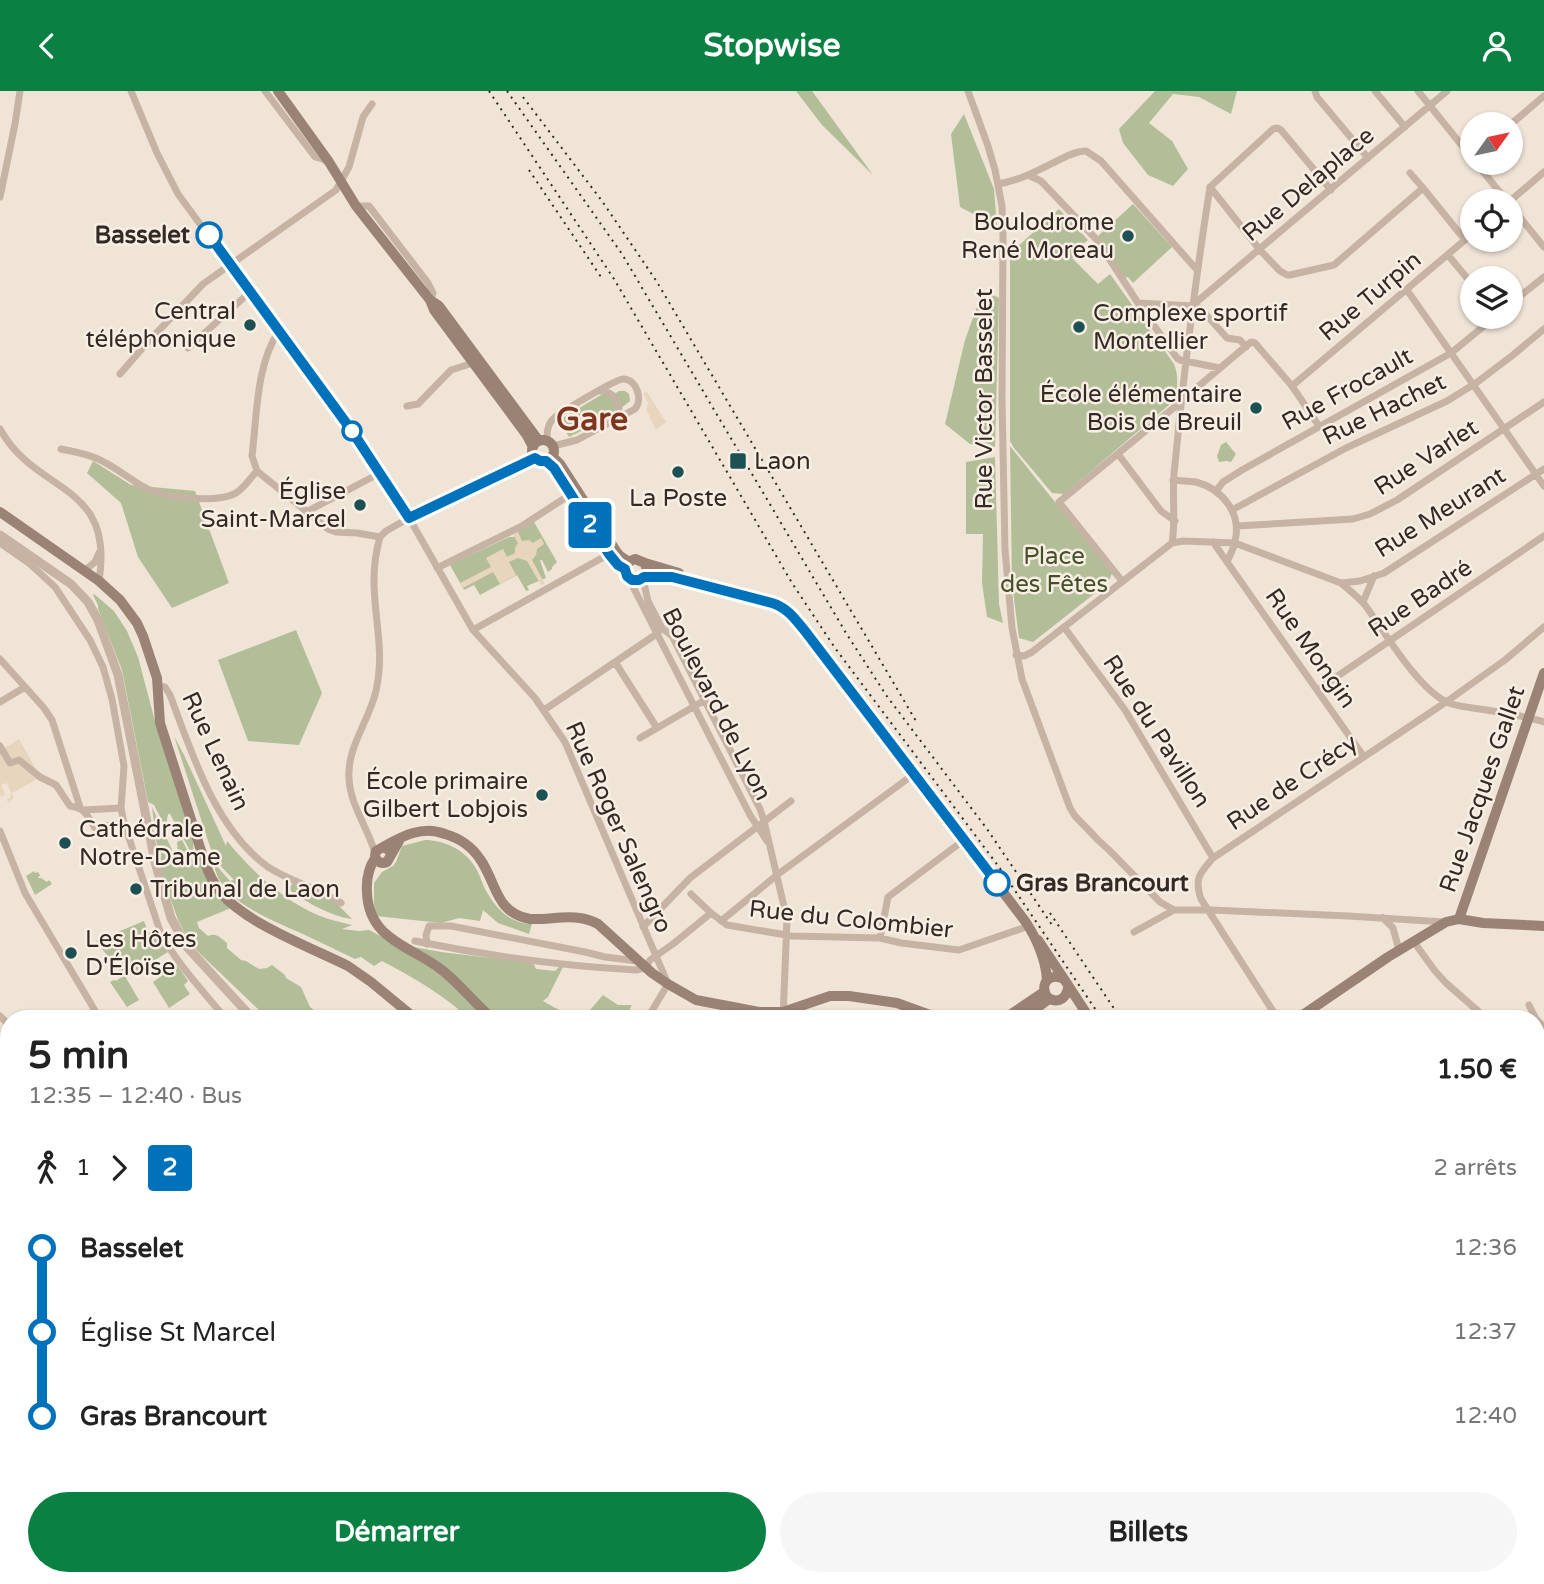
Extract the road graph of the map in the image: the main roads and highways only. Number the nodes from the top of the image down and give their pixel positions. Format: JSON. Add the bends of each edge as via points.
{"nodes":[{"id":1,"x":278,"y":91,"type":"edge"},
{"id":2,"x":430,"y":300,"type":"junction"},
{"id":3,"x":544,"y":450,"type":"junction"},
{"id":4,"x":0,"y":512,"type":"edge"},
{"id":5,"x":645,"y":563,"type":"junction"},
{"id":6,"x":628,"y":570,"type":"junction"},
{"id":7,"x":643,"y":578,"type":"junction"},
{"id":8,"x":739,"y":593,"type":"junction"},
{"id":9,"x":1544,"y":673,"type":"edge"},
{"id":10,"x":1459,"y":919,"type":"junction"},
{"id":11,"x":1544,"y":926,"type":"edge"},
{"id":12,"x":1029,"y":927,"type":"junction"},
{"id":13,"x":1047,"y":980,"type":"junction"},
{"id":14,"x":1066,"y":983,"type":"junction"},
{"id":15,"x":1046,"y":995,"type":"junction"},
{"id":16,"x":1063,"y":999,"type":"junction"},
{"id":17,"x":405,"y":1010,"type":"edge"},
{"id":18,"x":484,"y":1010,"type":"edge"},
{"id":19,"x":748,"y":1010,"type":"edge"},
{"id":20,"x":794,"y":1010,"type":"edge"},
{"id":21,"x":916,"y":1010,"type":"edge"},
{"id":22,"x":1020,"y":1010,"type":"edge"},
{"id":23,"x":1031,"y":1010,"type":"edge"},
{"id":24,"x":1082,"y":1010,"type":"edge"},
{"id":25,"x":1084,"y":1010,"type":"edge"},
{"id":26,"x":1310,"y":1010,"type":"edge"}],
"edges":[{"from":1,"to":2,"type":"main road","via":[[356,206]]},
{"from":2,"to":3,"type":"main road","via":[[439,306]]},
{"from":2,"to":3,"type":"main road","via":[[526,434]]},
{"from":3,"to":6,"type":"main road","name":"Boulevard de Lyon","via":[[560,464]]},
{"from":3,"to":6,"type":"main road","name":"Boulevard de Lyon","via":[[609,554]]},
{"from":4,"to":17,"type":"main road","via":[[99,582],[121,600],[137,623],[159,686],[160,723],[204,860],[221,893],[273,930],[359,973]]},
{"from":5,"to":6,"type":"main road","via":[[635,559]]},
{"from":5,"to":7,"type":"main road"},
{"from":5,"to":8,"type":"main road"},
{"from":6,"to":7,"type":"main road","via":[[636,581]]},
{"from":7,"to":8,"type":"main road","via":[[672,577]]},
{"from":8,"to":12,"type":"main road","via":[[788,611]]},
{"from":9,"to":10,"type":"main road","name":"Rue Jacques Gallet"},
{"from":10,"to":11,"type":"main road"},
{"from":10,"to":26,"type":"main road","via":[[1399,950]]},
{"from":12,"to":13,"type":"main road"},
{"from":12,"to":14,"type":"main road"},
{"from":13,"to":14,"type":"main road","via":[[1057,976]]},
{"from":13,"to":15,"type":"main road"},
{"from":14,"to":16,"type":"main road","via":[[1068,992]]},
{"from":14,"to":25,"type":"main road"},
{"from":15,"to":16,"type":"main road","via":[[1055,1001]]},
{"from":15,"to":22,"type":"main road"},
{"from":15,"to":23,"type":"main road"},
{"from":16,"to":24,"type":"main road"},
{"from":18,"to":19,"type":"main road","via":[[443,971],[390,938],[369,912],[369,868],[410,834],[440,832],[468,846],[512,913],[530,919],[586,919],[668,985],[696,1000]]},
{"from":20,"to":21,"type":"main road","via":[[840,995]]}]}
